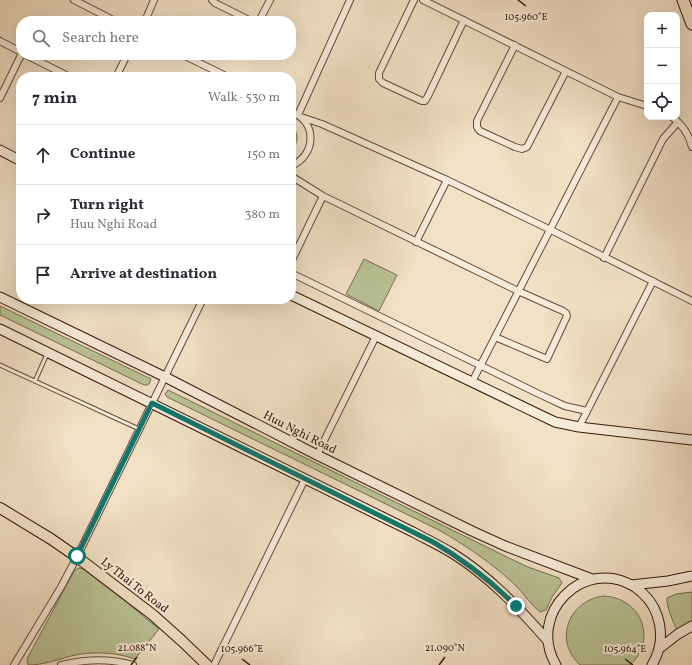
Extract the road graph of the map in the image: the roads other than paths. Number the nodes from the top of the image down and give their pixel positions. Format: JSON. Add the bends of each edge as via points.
{"nodes":[{"id":1,"x":74,"y":0,"type":"edge"},
{"id":2,"x":91,"y":0,"type":"edge"},
{"id":3,"x":154,"y":0,"type":"edge"},
{"id":4,"x":212,"y":0,"type":"edge"},
{"id":5,"x":270,"y":0,"type":"edge"},
{"id":6,"x":350,"y":0,"type":"edge"},
{"id":7,"x":414,"y":0,"type":"edge"},
{"id":8,"x":423,"y":0,"type":"edge"},
{"id":9,"x":683,"y":0,"type":"edge"},
{"id":10,"x":88,"y":7,"type":"junction"},
{"id":11,"x":105,"y":16,"type":"edge"},
{"id":12,"x":146,"y":16,"type":"edge"},
{"id":13,"x":240,"y":16,"type":"edge"},
{"id":14,"x":262,"y":16,"type":"edge"},
{"id":15,"x":464,"y":20,"type":"junction"},
{"id":16,"x":692,"y":24,"type":"edge"},
{"id":17,"x":0,"y":41,"type":"edge"},
{"id":18,"x":516,"y":45,"type":"junction"},
{"id":19,"x":16,"y":51,"type":"edge"},
{"id":20,"x":18,"y":60,"type":"edge"},
{"id":21,"x":36,"y":60,"type":"edge"},
{"id":22,"x":124,"y":60,"type":"edge"},
{"id":23,"x":193,"y":60,"type":"edge"},
{"id":24,"x":55,"y":70,"type":"joint"},
{"id":25,"x":566,"y":71,"type":"junction"},
{"id":26,"x":59,"y":72,"type":"edge"},
{"id":27,"x":118,"y":72,"type":"edge"},
{"id":28,"x":218,"y":72,"type":"edge"},
{"id":29,"x":618,"y":97,"type":"junction"},
{"id":30,"x":0,"y":98,"type":"edge"},
{"id":31,"x":644,"y":105,"type":"edge"},
{"id":32,"x":296,"y":114,"type":"edge"},
{"id":33,"x":300,"y":116,"type":"junction"},
{"id":34,"x":676,"y":120,"type":"edge"},
{"id":35,"x":678,"y":122,"type":"junction"},
{"id":36,"x":692,"y":147,"type":"edge"},
{"id":37,"x":0,"y":150,"type":"edge"},
{"id":38,"x":16,"y":158,"type":"edge"},
{"id":39,"x":296,"y":163,"type":"edge"},
{"id":40,"x":296,"y":179,"type":"edge"},
{"id":41,"x":447,"y":180,"type":"junction"},
{"id":42,"x":323,"y":196,"type":"junction"},
{"id":43,"x":551,"y":230,"type":"junction"},
{"id":44,"x":416,"y":242,"type":"junction"},
{"id":45,"x":296,"y":252,"type":"edge"},
{"id":46,"x":604,"y":258,"type":"junction"},
{"id":47,"x":296,"y":275,"type":"edge"},
{"id":48,"x":653,"y":281,"type":"junction"},
{"id":49,"x":518,"y":291,"type":"junction"},
{"id":50,"x":296,"y":296,"type":"edge"},
{"id":51,"x":0,"y":297,"type":"edge"},
{"id":52,"x":692,"y":301,"type":"edge"},
{"id":53,"x":201,"y":304,"type":"edge"},
{"id":54,"x":0,"y":329,"type":"edge"},
{"id":55,"x":376,"y":336,"type":"junction"},
{"id":56,"x":495,"y":337,"type":"junction"},
{"id":57,"x":48,"y":353,"type":"junction"},
{"id":58,"x":0,"y":365,"type":"edge"},
{"id":59,"x":481,"y":365,"type":"junction"},
{"id":60,"x":165,"y":376,"type":"junction"},
{"id":61,"x":35,"y":381,"type":"junction"},
{"id":62,"x":472,"y":382,"type":"junction"},
{"id":63,"x":152,"y":403,"type":"junction"},
{"id":64,"x":587,"y":411,"type":"junction"},
{"id":65,"x":579,"y":427,"type":"junction"},
{"id":66,"x":139,"y":429,"type":"junction"},
{"id":67,"x":692,"y":440,"type":"edge"},
{"id":68,"x":317,"y":454,"type":"junction"},
{"id":69,"x":306,"y":479,"type":"junction"},
{"id":70,"x":0,"y":508,"type":"edge"},
{"id":71,"x":77,"y":556,"type":"junction"},
{"id":72,"x":692,"y":576,"type":"edge"},
{"id":73,"x":592,"y":579,"type":"junction"},
{"id":74,"x":631,"y":585,"type":"junction"},
{"id":75,"x":692,"y":626,"type":"edge"},
{"id":76,"x":548,"y":640,"type":"junction"},
{"id":77,"x":660,"y":648,"type":"junction"},
{"id":78,"x":14,"y":665,"type":"edge"},
{"id":79,"x":61,"y":665,"type":"edge"},
{"id":80,"x":133,"y":665,"type":"edge"},
{"id":81,"x":207,"y":665,"type":"edge"},
{"id":82,"x":214,"y":665,"type":"edge"},
{"id":83,"x":556,"y":665,"type":"edge"},
{"id":84,"x":652,"y":665,"type":"edge"}],
"edges":[{"from":1,"to":10,"type":"street"},
{"from":2,"to":10,"type":"street"},
{"from":3,"to":12,"type":"street"},
{"from":4,"to":13,"type":"street","via":[[214,4]]},
{"from":5,"to":14,"type":"street"},
{"from":6,"to":33,"type":"street"},
{"from":7,"to":15,"type":"street","via":[[379,72],[379,79],[422,101],[428,96]]},
{"from":8,"to":15,"type":"street"},
{"from":9,"to":16,"type":"highway"},
{"from":10,"to":11,"type":"street"},
{"from":15,"to":18,"type":"street"},
{"from":17,"to":19,"type":"street"},
{"from":18,"to":25,"type":"street"},
{"from":18,"to":25,"type":"street","via":[[477,121],[476,127],[480,131],[515,147],[527,147]]},
{"from":20,"to":30,"type":"street"},
{"from":21,"to":24,"type":"street"},
{"from":22,"to":27,"type":"street"},
{"from":23,"to":28,"type":"street"},
{"from":24,"to":26,"type":"street"},
{"from":25,"to":29,"type":"street"},
{"from":29,"to":31,"type":"street"},
{"from":29,"to":43,"type":"street"},
{"from":32,"to":33,"type":"street"},
{"from":33,"to":39,"type":"street","via":[[310,131],[310,146],[302,160]]},
{"from":33,"to":41,"type":"street"},
{"from":34,"to":35,"type":"street"},
{"from":35,"to":36,"type":"street","via":[[688,134]]},
{"from":35,"to":46,"type":"street","via":[[663,139]]},
{"from":37,"to":38,"type":"main road"},
{"from":40,"to":42,"type":"street"},
{"from":41,"to":43,"type":"street"},
{"from":41,"to":44,"type":"street"},
{"from":42,"to":44,"type":"street"},
{"from":42,"to":45,"type":"street"},
{"from":43,"to":46,"type":"street"},
{"from":43,"to":49,"type":"street"},
{"from":44,"to":49,"type":"street"},
{"from":46,"to":48,"type":"street"},
{"from":47,"to":59,"type":"street"},
{"from":48,"to":52,"type":"street"},
{"from":48,"to":64,"type":"street"},
{"from":49,"to":56,"type":"street"},
{"from":49,"to":56,"type":"street","via":[[566,313],[567,316],[549,356],[544,359]]},
{"from":50,"to":55,"type":"main road"},
{"from":51,"to":60,"type":"main road","name":"Huu Nghi Road"},
{"from":53,"to":60,"type":"street"},
{"from":54,"to":57,"type":"main road"},
{"from":55,"to":62,"type":"main road"},
{"from":55,"to":68,"type":"street"},
{"from":56,"to":59,"type":"street"},
{"from":57,"to":61,"type":"lane"},
{"from":57,"to":63,"type":"main road"},
{"from":58,"to":61,"type":"lane"},
{"from":59,"to":62,"type":"street"},
{"from":59,"to":64,"type":"street","via":[[565,406]]},
{"from":60,"to":63,"type":"street"},
{"from":60,"to":68,"type":"main road","name":"Huu Nghi Road"},
{"from":61,"to":66,"type":"lane"},
{"from":62,"to":65,"type":"main road","via":[[555,422]]},
{"from":63,"to":66,"type":"street"},
{"from":63,"to":69,"type":"main road"},
{"from":64,"to":65,"type":"street"},
{"from":65,"to":67,"type":"main road"},
{"from":66,"to":71,"type":"street"},
{"from":68,"to":73,"type":"main road","name":"Huu Nghi Road","via":[[505,546]]},
{"from":69,"to":76,"type":"main road","via":[[452,553],[502,592]]},
{"from":69,"to":82,"type":"street"},
{"from":70,"to":71,"type":"main road","name":"Ly Thai To Road"},
{"from":71,"to":78,"type":"street"},
{"from":71,"to":81,"type":"main road","name":"Ly Thai To Road","via":[[153,615]]},
{"from":72,"to":74,"type":"main road"},
{"from":73,"to":74,"type":"main road","via":[[612,579]]},
{"from":73,"to":76,"type":"main road","via":[[575,586],[561,598],[548,624]]},
{"from":74,"to":77,"type":"main road","via":[[646,596],[656,611],[661,629]]},
{"from":75,"to":77,"type":"main road"},
{"from":76,"to":83,"type":"main road","via":[[550,654]]},
{"from":77,"to":84,"type":"main road"},
{"from":79,"to":80,"type":"street","via":[[86,660],[109,660]]}]}
